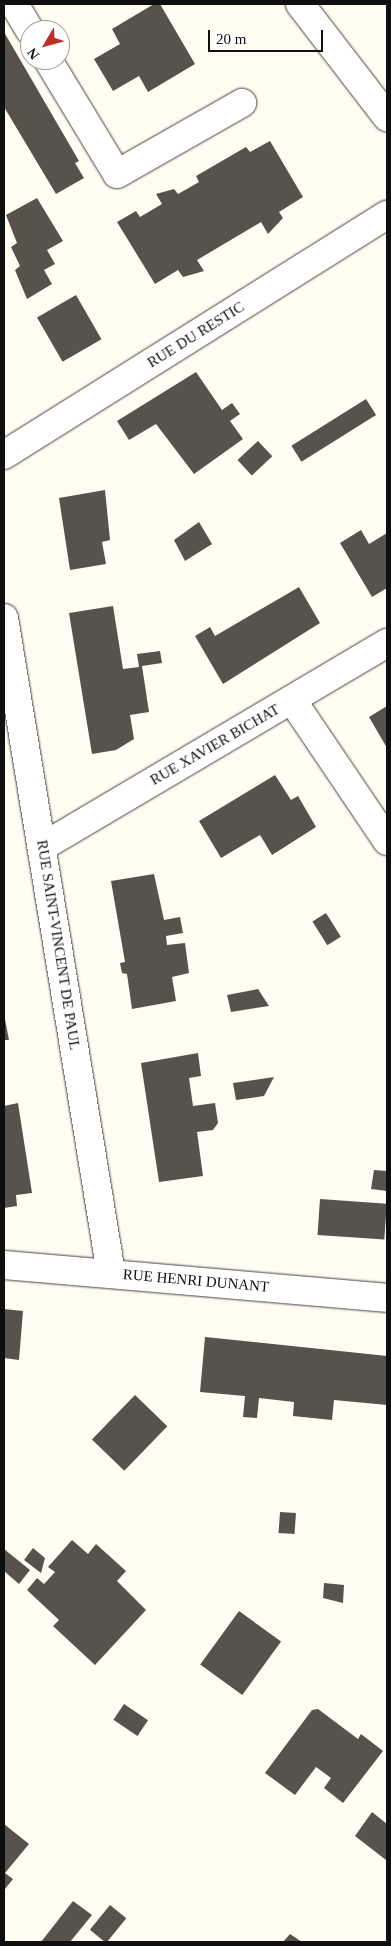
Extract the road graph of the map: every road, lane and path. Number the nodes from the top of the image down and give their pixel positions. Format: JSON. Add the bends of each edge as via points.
{"nodes":[{"id":1,"x":14,"y":4,"type":"edge"},
{"id":2,"x":307,"y":6,"type":"edge"},
{"id":3,"x":23,"y":20,"type":"edge"},
{"id":4,"x":54,"y":70,"type":"edge"},
{"id":5,"x":242,"y":103,"type":"dead end"},
{"id":6,"x":387,"y":117,"type":"edge"},
{"id":7,"x":387,"y":215,"type":"edge"},
{"id":8,"x":4,"y":455,"type":"edge"},
{"id":9,"x":4,"y":618,"type":"edge"},
{"id":10,"x":387,"y":643,"type":"edge"},
{"id":11,"x":292,"y":700,"type":"junction"},
{"id":12,"x":387,"y":841,"type":"edge"},
{"id":13,"x":42,"y":846,"type":"junction"},
{"id":14,"x":4,"y":1265,"type":"edge"},
{"id":15,"x":111,"y":1273,"type":"junction"},
{"id":16,"x":387,"y":1298,"type":"edge"}],
"edges":[{"from":1,"to":3,"type":"street"},
{"from":2,"to":6,"type":"street"},
{"from":4,"to":5,"type":"street","via":[[117,174]]},
{"from":7,"to":8,"type":"street","name":"RUE DU RESTIC"},
{"from":9,"to":13,"type":"street","name":"RUE SAINT-VINCENT DE PAUL"},
{"from":10,"to":11,"type":"street","name":"RUE XAVIER BICHAT"},
{"from":11,"to":12,"type":"street"},
{"from":11,"to":13,"type":"street","name":"RUE XAVIER BICHAT"},
{"from":13,"to":15,"type":"street","name":"RUE SAINT-VINCENT DE PAUL"},
{"from":14,"to":15,"type":"street","name":"RUE HENRI DUNANT"},
{"from":15,"to":16,"type":"street","name":"RUE HENRI DUNANT"}]}
